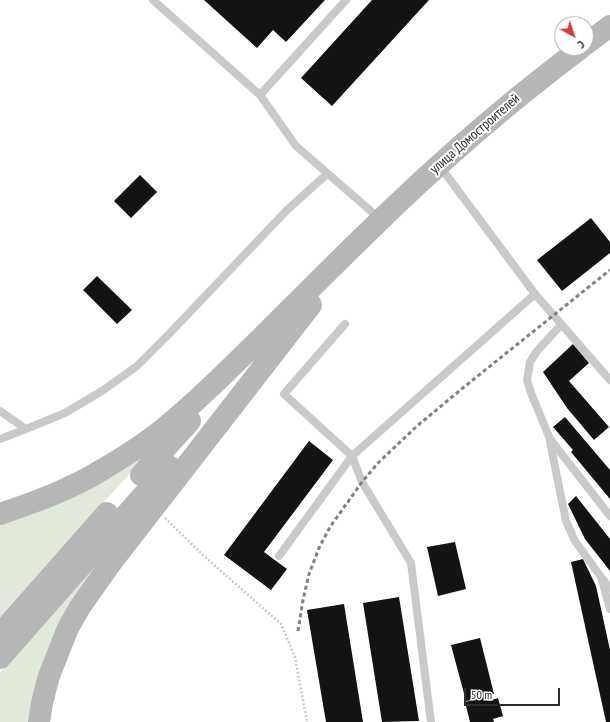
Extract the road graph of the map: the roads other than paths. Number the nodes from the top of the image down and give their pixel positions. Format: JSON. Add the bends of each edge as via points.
{"nodes":[{"id":1,"x":153,"y":0,"type":"edge"},
{"id":2,"x":346,"y":0,"type":"edge"},
{"id":3,"x":610,"y":26,"type":"edge"},
{"id":4,"x":594,"y":38,"type":"edge"},
{"id":5,"x":571,"y":56,"type":"edge"},
{"id":6,"x":260,"y":95,"type":"junction"},
{"id":7,"x":438,"y":165,"type":"junction"},
{"id":8,"x":327,"y":174,"type":"junction"},
{"id":9,"x":375,"y":225,"type":"junction"},
{"id":10,"x":535,"y":294,"type":"junction"},
{"id":11,"x":345,"y":324,"type":"dead end"},
{"id":12,"x":561,"y":325,"type":"junction"},
{"id":13,"x":610,"y":380,"type":"edge"},
{"id":14,"x":0,"y":411,"type":"edge"},
{"id":15,"x":26,"y":429,"type":"junction"},
{"id":16,"x":0,"y":438,"type":"edge"},
{"id":17,"x":550,"y":439,"type":"junction"},
{"id":18,"x":352,"y":456,"type":"junction"},
{"id":19,"x":0,"y":514,"type":"edge"},
{"id":20,"x":610,"y":516,"type":"edge"},
{"id":21,"x":279,"y":556,"type":"dead end"},
{"id":22,"x":602,"y":576,"type":"junction"},
{"id":23,"x":610,"y":588,"type":"edge"},
{"id":24,"x":610,"y":609,"type":"edge"},
{"id":25,"x":0,"y":634,"type":"edge"},
{"id":26,"x":0,"y":658,"type":"edge"},
{"id":27,"x":39,"y":722,"type":"edge"},
{"id":28,"x":431,"y":722,"type":"edge"}],
"edges":[{"from":1,"to":6,"type":"lane"},
{"from":2,"to":6,"type":"lane"},
{"from":3,"to":4,"type":"main road"},
{"from":5,"to":7,"type":"main road","name":"улица Домостроителей","via":[[511,102]]},
{"from":6,"to":8,"type":"lane","via":[[296,146]]},
{"from":7,"to":9,"type":"main road","name":"улица Домостроителей"},
{"from":7,"to":10,"type":"lane"},
{"from":8,"to":9,"type":"lane"},
{"from":8,"to":15,"type":"lane","via":[[286,210],[137,366],[65,413]]},
{"from":9,"to":19,"type":"main road","via":[[231,367],[167,425],[93,475],[62,491]]},
{"from":9,"to":25,"type":"main road","via":[[253,351]]},
{"from":9,"to":26,"type":"main road","via":[[164,472]]},
{"from":9,"to":27,"type":"main road","via":[[116,556],[80,607],[65,634],[49,676]]},
{"from":10,"to":12,"type":"lane"},
{"from":10,"to":18,"type":"lane"},
{"from":11,"to":18,"type":"lane","via":[[284,394]]},
{"from":12,"to":13,"type":"lane"},
{"from":12,"to":17,"type":"lane","via":[[530,362],[527,380]]},
{"from":14,"to":15,"type":"lane"},
{"from":15,"to":16,"type":"lane"},
{"from":17,"to":20,"type":"lane"},
{"from":17,"to":22,"type":"lane","via":[[566,521],[575,540]]},
{"from":18,"to":21,"type":"lane"},
{"from":18,"to":28,"type":"lane","via":[[362,482],[411,563]]},
{"from":22,"to":23,"type":"lane"},
{"from":22,"to":24,"type":"lane"}]}
